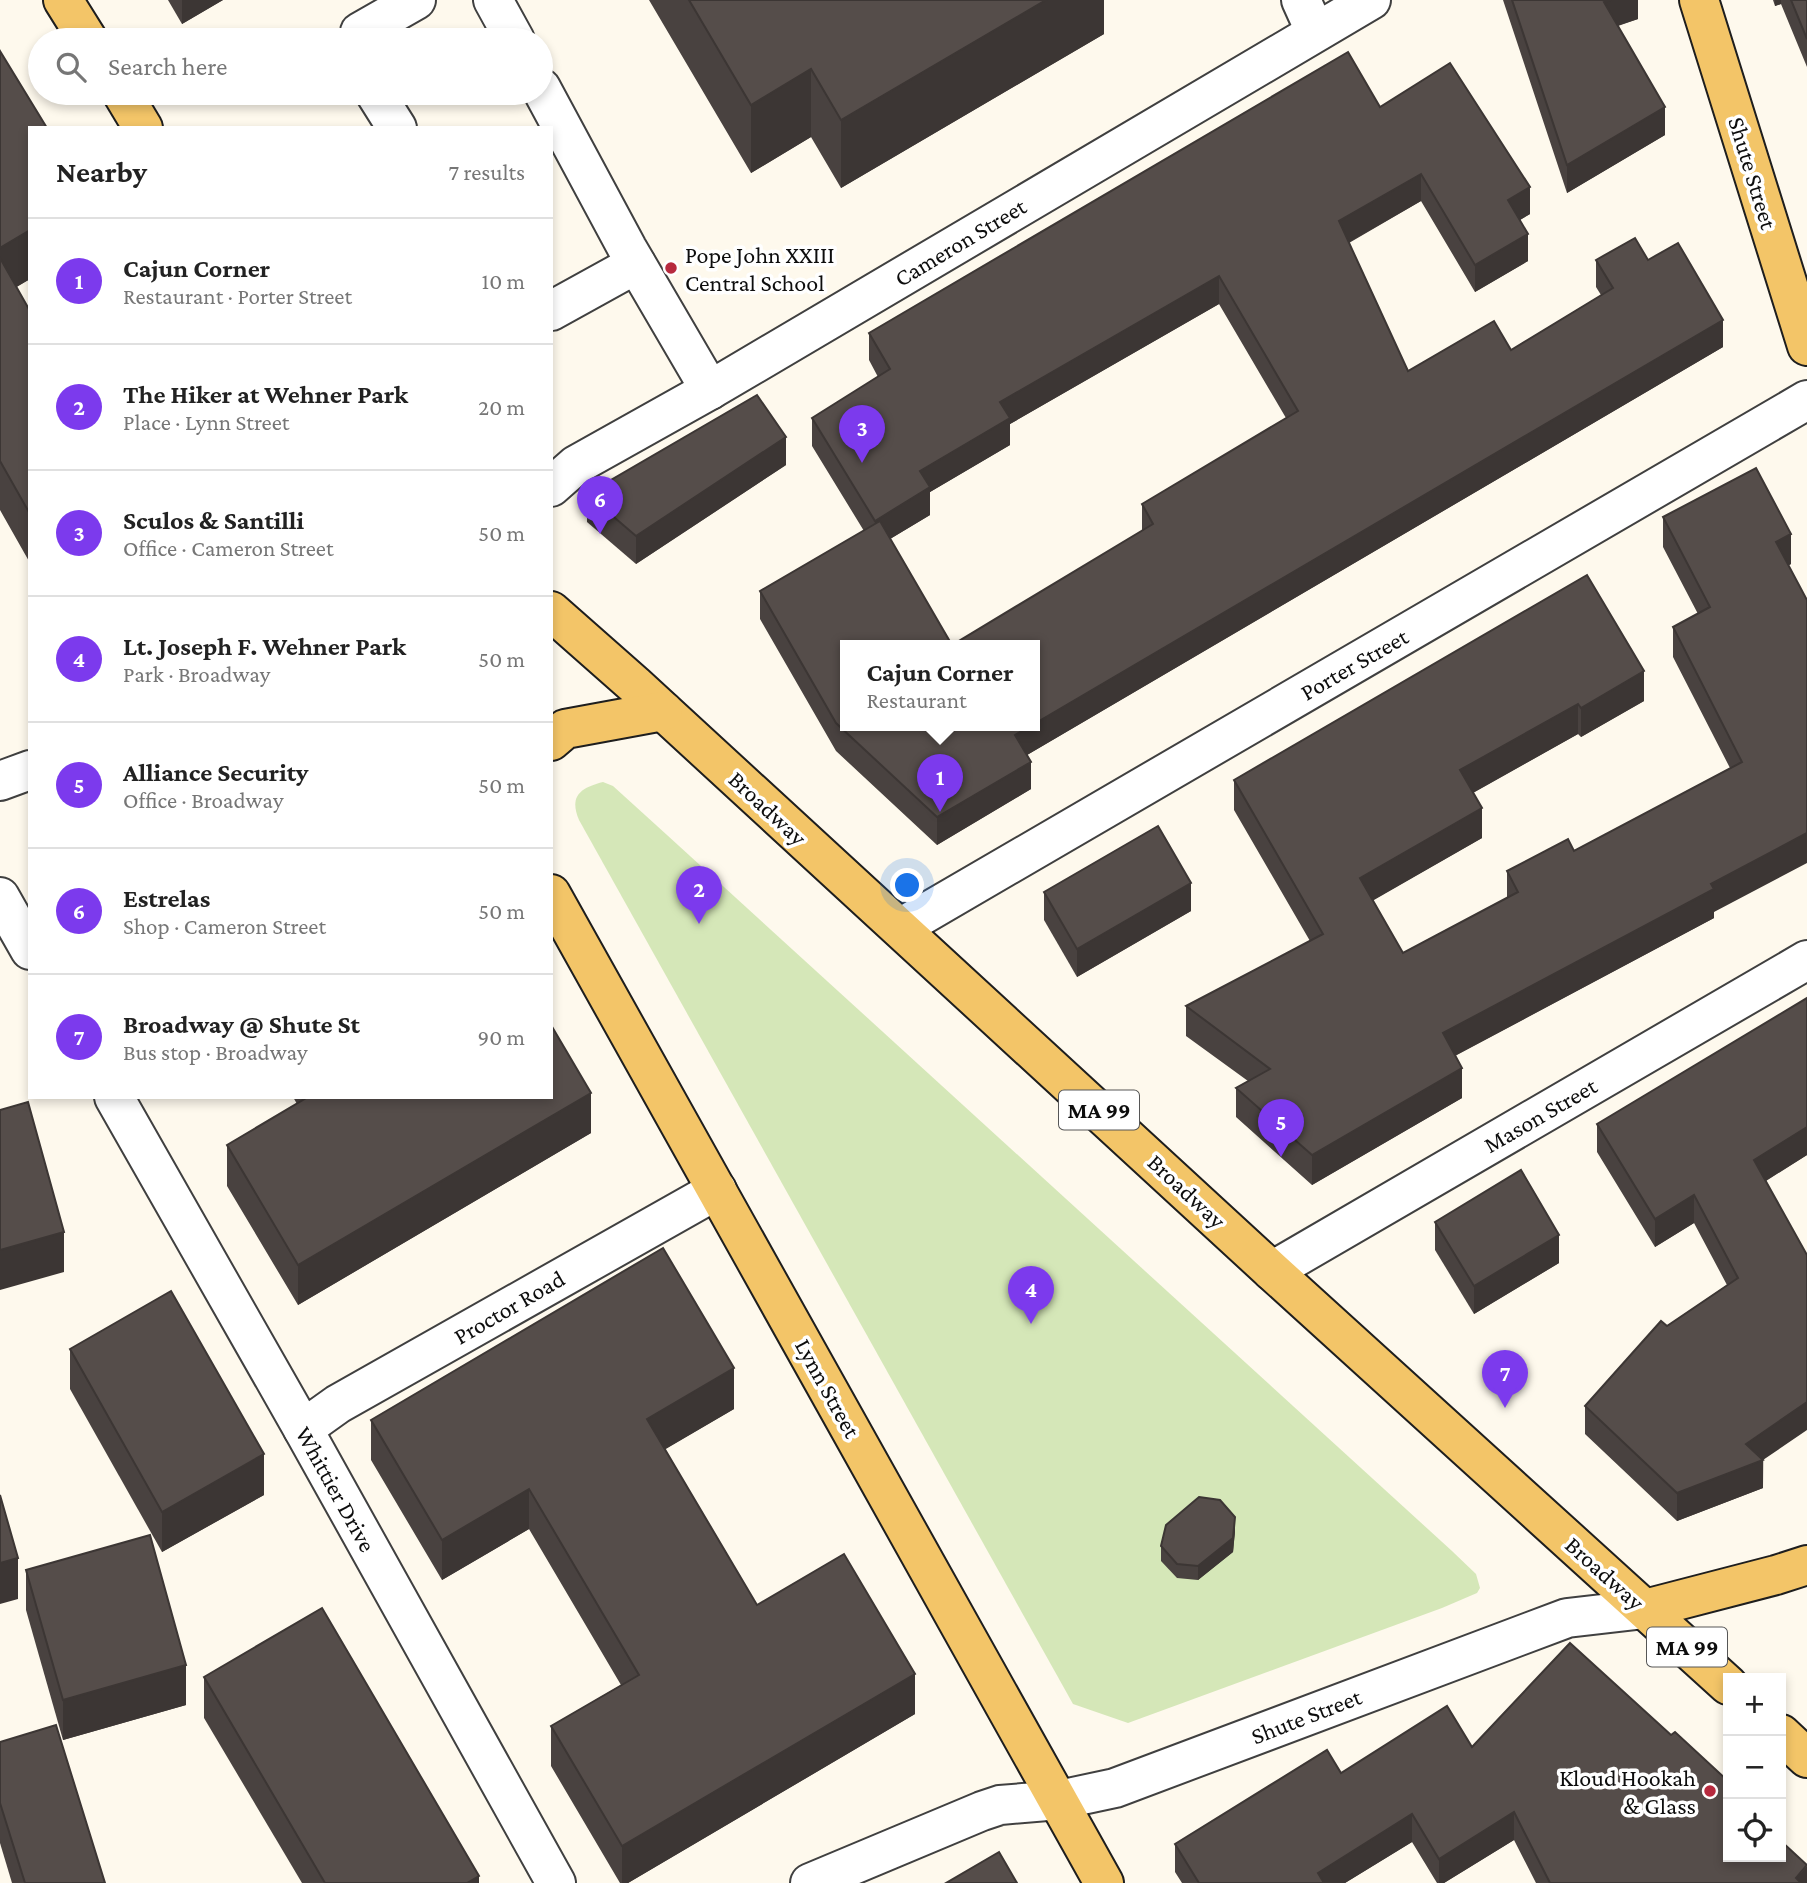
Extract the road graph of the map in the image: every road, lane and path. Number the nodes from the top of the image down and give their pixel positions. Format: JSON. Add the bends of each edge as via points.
{"nodes":[{"id":1,"x":62,"y":0,"type":"edge"},
{"id":2,"x":416,"y":0,"type":"edge"},
{"id":3,"x":493,"y":0,"type":"edge"},
{"id":4,"x":1371,"y":0,"type":"edge"},
{"id":5,"x":1699,"y":0,"type":"edge"},
{"id":6,"x":1308,"y":16,"type":"edge"},
{"id":7,"x":80,"y":28,"type":"edge"},
{"id":8,"x":367,"y":28,"type":"edge"},
{"id":9,"x":508,"y":28,"type":"edge"},
{"id":10,"x":129,"y":105,"type":"edge"},
{"id":11,"x":383,"y":105,"type":"edge"},
{"id":12,"x":550,"y":105,"type":"edge"},
{"id":13,"x":142,"y":126,"type":"edge"},
{"id":14,"x":396,"y":126,"type":"edge"},
{"id":15,"x":636,"y":264,"type":"junction"},
{"id":16,"x":553,"y":310,"type":"edge"},
{"id":17,"x":1807,"y":346,"type":"edge"},
{"id":18,"x":710,"y":390,"type":"junction"},
{"id":19,"x":1807,"y":400,"type":"edge"},
{"id":20,"x":553,"y":485,"type":"edge"},
{"id":21,"x":553,"y":613,"type":"edge"},
{"id":22,"x":663,"y":710,"type":"junction"},
{"id":23,"x":553,"y":739,"type":"edge"},
{"id":24,"x":28,"y":771,"type":"edge"},
{"id":25,"x":0,"y":781,"type":"edge"},
{"id":26,"x":0,"y":897,"type":"edge"},
{"id":27,"x":553,"y":898,"type":"edge"},
{"id":28,"x":900,"y":928,"type":"junction"},
{"id":29,"x":28,"y":946,"type":"edge"},
{"id":30,"x":1807,"y":960,"type":"edge"},
{"id":31,"x":115,"y":1099,"type":"edge"},
{"id":32,"x":717,"y":1190,"type":"junction"},
{"id":33,"x":1272,"y":1271,"type":"junction"},
{"id":34,"x":303,"y":1429,"type":"junction"},
{"id":35,"x":1807,"y":1564,"type":"edge"},
{"id":36,"x":1645,"y":1609,"type":"junction"},
{"id":37,"x":1723,"y":1680,"type":"edge"},
{"id":38,"x":1783,"y":1736,"type":"edge"},
{"id":39,"x":1807,"y":1758,"type":"edge"},
{"id":40,"x":1059,"y":1800,"type":"junction"},
{"id":41,"x":555,"y":1883,"type":"edge"},
{"id":42,"x":810,"y":1883,"type":"edge"},
{"id":43,"x":1104,"y":1883,"type":"edge"}],
"edges":[{"from":1,"to":7,"type":"main road"},
{"from":2,"to":8,"type":"street"},
{"from":3,"to":9,"type":"street"},
{"from":4,"to":6,"type":"street","name":"Cameron Street"},
{"from":5,"to":17,"type":"main road","name":"Shute Street"},
{"from":6,"to":18,"type":"street","name":"Cameron Street"},
{"from":10,"to":13,"type":"main road"},
{"from":11,"to":14,"type":"street"},
{"from":12,"to":15,"type":"street"},
{"from":15,"to":16,"type":"street"},
{"from":15,"to":18,"type":"street"},
{"from":18,"to":20,"type":"street","name":"Cameron Street","via":[[576,465]]},
{"from":19,"to":28,"type":"street","name":"Porter Street"},
{"from":21,"to":22,"type":"main road","name":"Broadway","number":"MA 99"},
{"from":22,"to":23,"type":"main road","via":[[565,729]]},
{"from":22,"to":28,"type":"main road","name":"Broadway","number":"MA 99"},
{"from":24,"to":25,"type":"street"},
{"from":26,"to":29,"type":"street"},
{"from":27,"to":32,"type":"main road","name":"Lynn Street"},
{"from":28,"to":33,"type":"main road","name":"Broadway","number":"MA 99"},
{"from":30,"to":33,"type":"street","name":"Mason Street"},
{"from":31,"to":34,"type":"street","name":"Whittier Drive"},
{"from":32,"to":34,"type":"street","name":"Proctor Road","via":[[338,1404]]},
{"from":32,"to":40,"type":"main road","name":"Lynn Street"},
{"from":33,"to":36,"type":"main road","name":"Broadway","number":"MA 99"},
{"from":34,"to":41,"type":"street","name":"Whittier Drive"},
{"from":35,"to":36,"type":"main road","name":"Shute Street"},
{"from":36,"to":37,"type":"main road","name":"Broadway","number":"MA 99"},
{"from":36,"to":40,"type":"street","name":"Shute Street","via":[[1567,1618],[1115,1788]]},
{"from":38,"to":39,"type":"main road"},
{"from":40,"to":42,"type":"street","name":"Shute Street","via":[[1000,1805]]},
{"from":40,"to":43,"type":"main road","name":"Lynn Street"}]}
